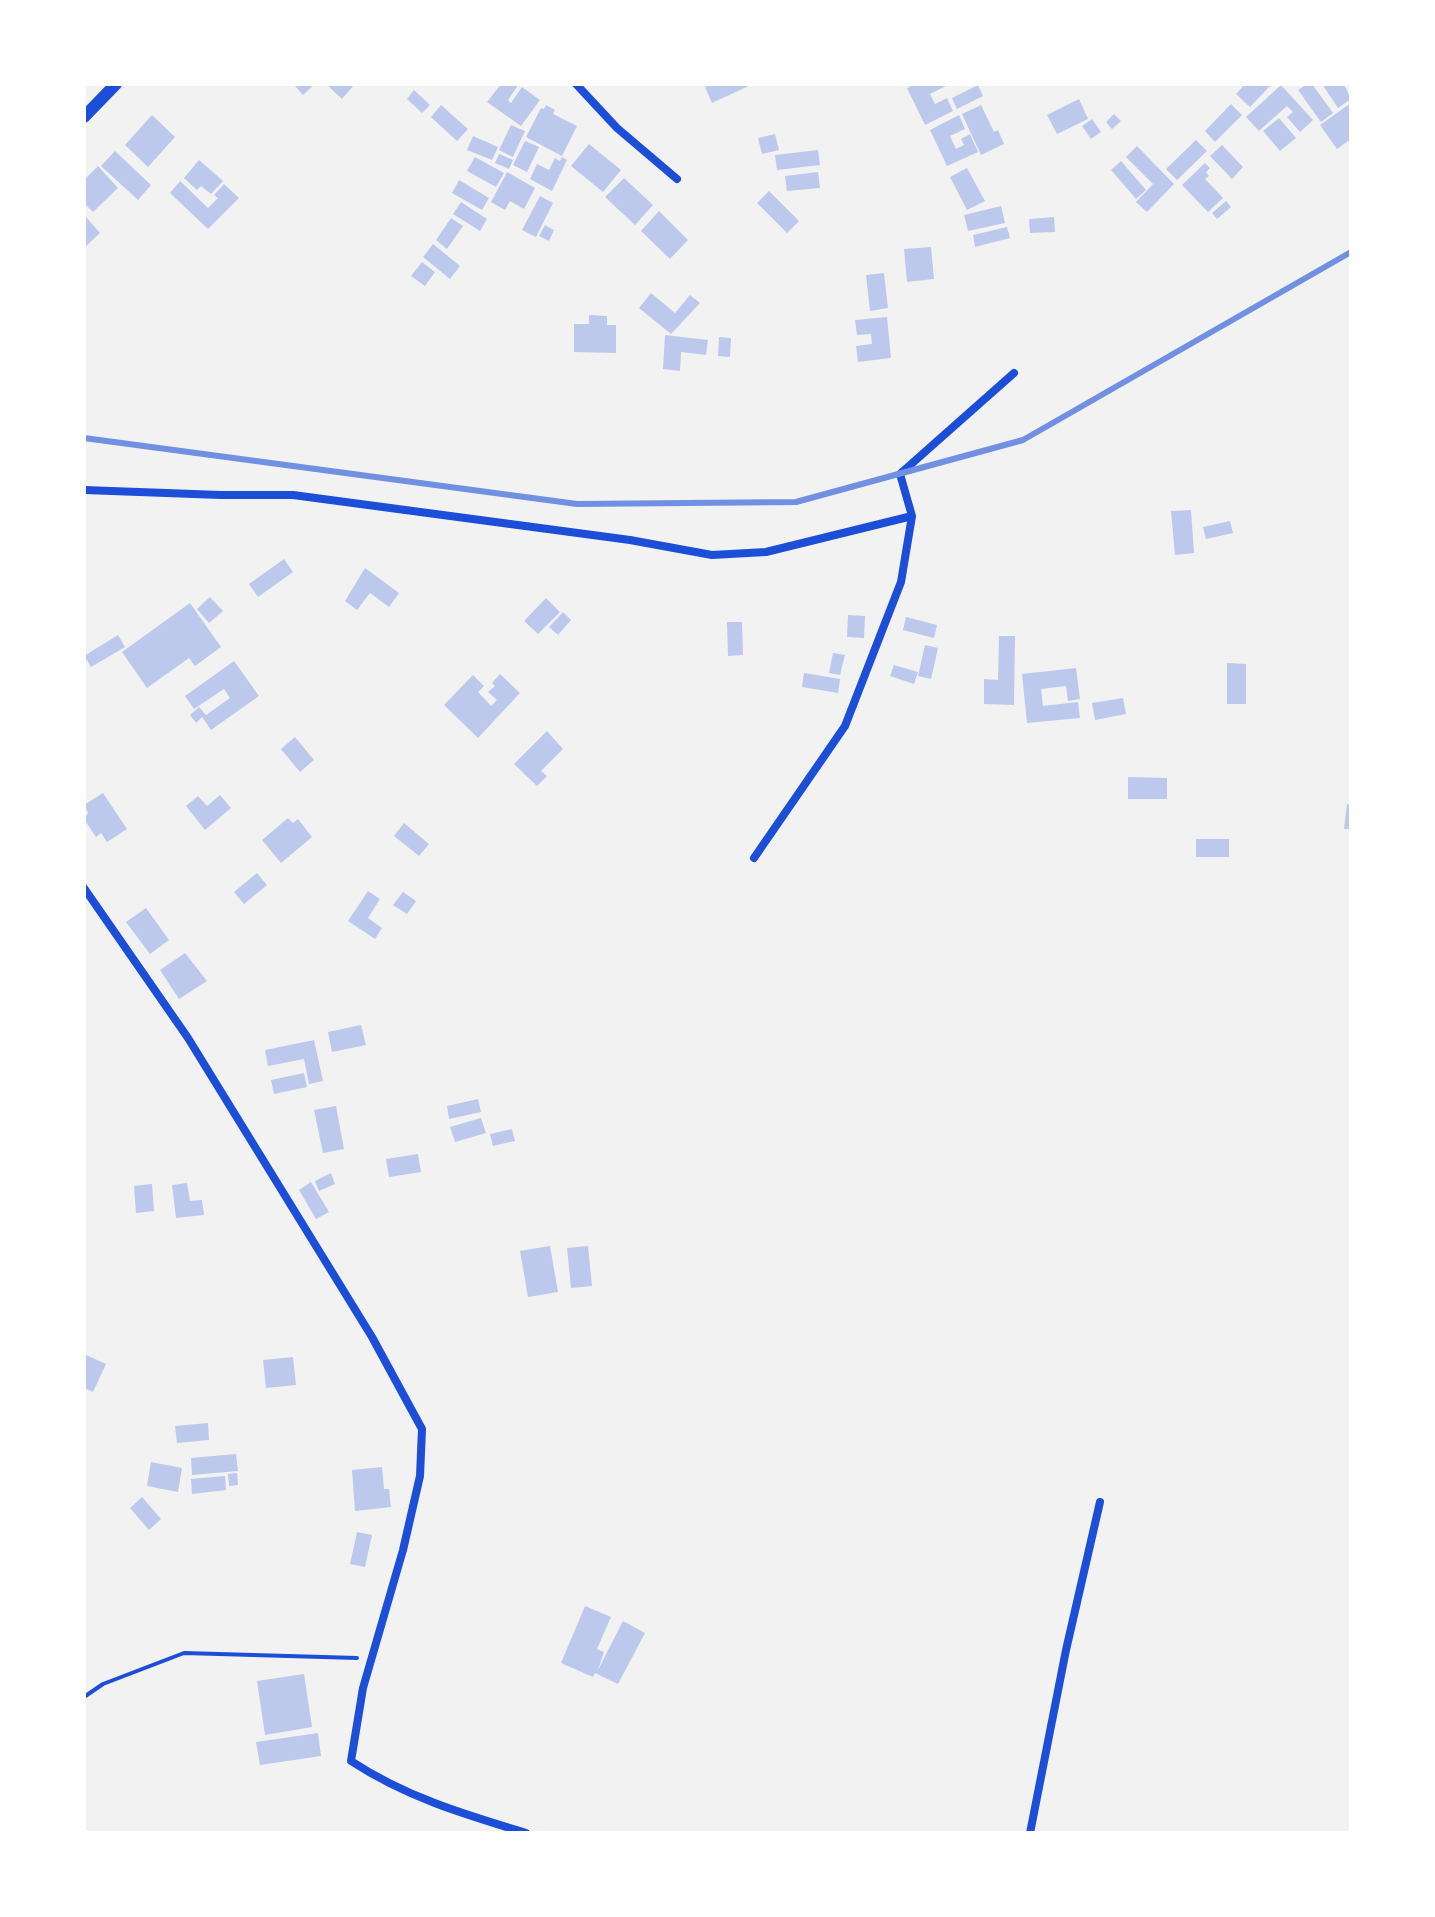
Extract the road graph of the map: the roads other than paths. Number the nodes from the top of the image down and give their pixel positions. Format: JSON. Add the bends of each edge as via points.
{"nodes":[{"id":1,"x":116,"y":84,"type":"edge"},
{"id":2,"x":576,"y":84,"type":"edge"},
{"id":3,"x":84,"y":117,"type":"edge"},
{"id":4,"x":677,"y":179,"type":"dead end"},
{"id":5,"x":1014,"y":373,"type":"dead end"},
{"id":6,"x":84,"y":490,"type":"edge"},
{"id":7,"x":912,"y":516,"type":"junction"},
{"id":8,"x":754,"y":858,"type":"dead end"},
{"id":9,"x":84,"y":888,"type":"edge"},
{"id":10,"x":1100,"y":1502,"type":"dead end"},
{"id":11,"x":526,"y":1833,"type":"edge"},
{"id":12,"x":1030,"y":1833,"type":"edge"}],
"edges":[{"from":1,"to":3,"type":"street"},
{"from":2,"to":4,"type":"street"},
{"from":5,"to":7,"type":"street","via":[[900,474]]},
{"from":6,"to":7,"type":"street","via":[[293,495],[712,555],[766,552]]},
{"from":7,"to":8,"type":"street","via":[[901,582],[845,726]]},
{"from":9,"to":11,"type":"street","via":[[188,1038],[372,1337],[422,1429],[420,1476],[363,1688],[351,1761],[384,1782],[445,1808]]},
{"from":10,"to":12,"type":"street"}]}
